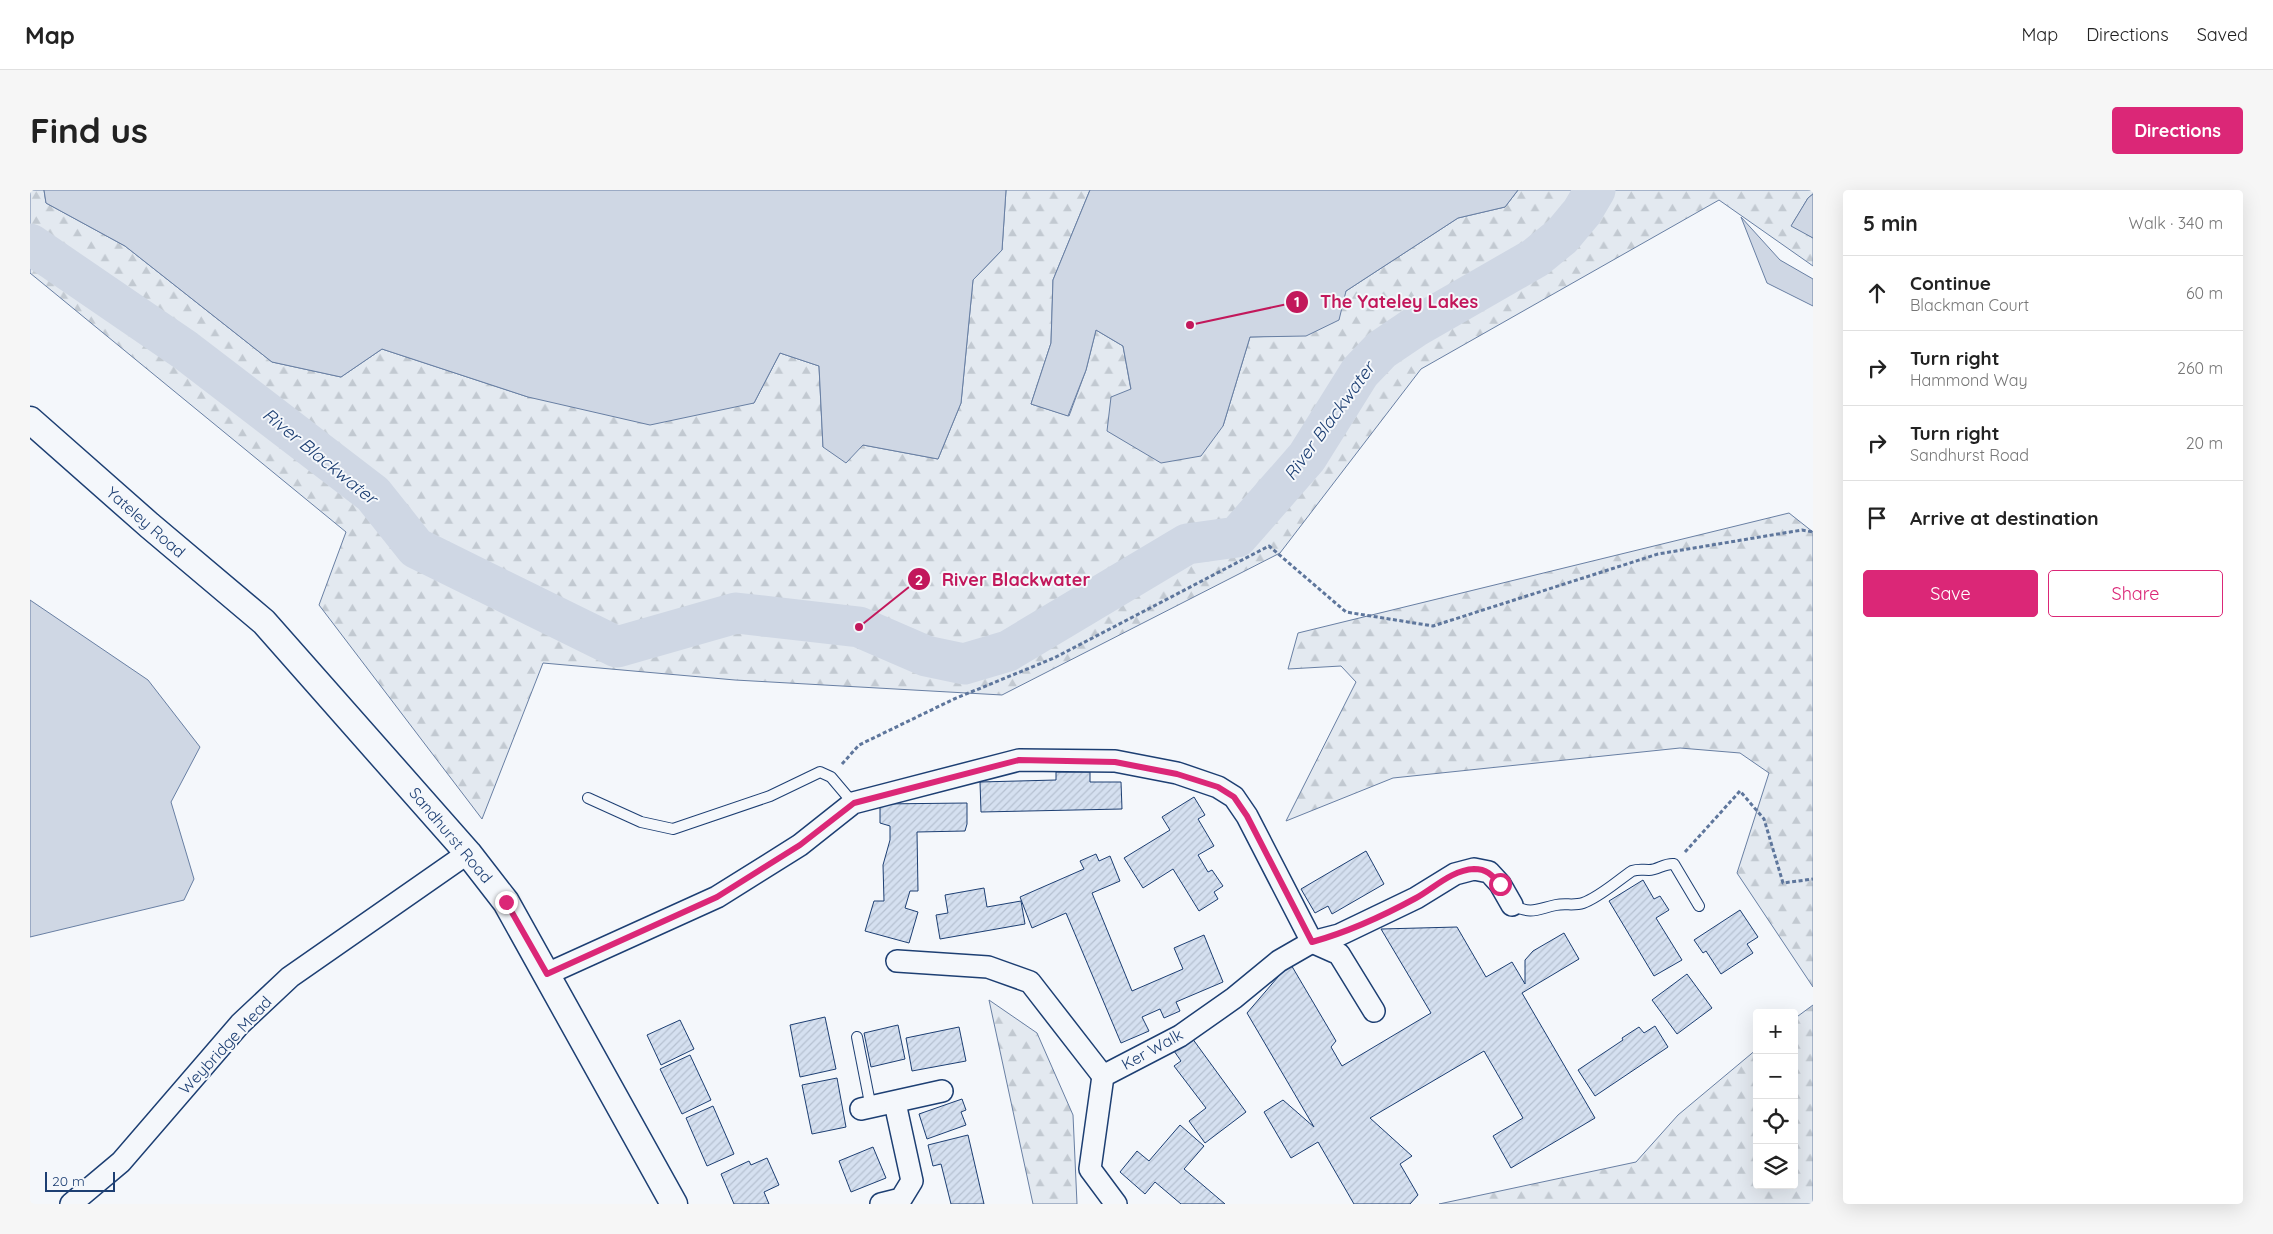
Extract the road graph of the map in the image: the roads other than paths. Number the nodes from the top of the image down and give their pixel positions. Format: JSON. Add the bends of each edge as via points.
{"nodes":[{"id":1,"x":30,"y":420,"type":"edge"},
{"id":2,"x":264,"y":622,"type":"joint"},
{"id":3,"x":588,"y":798,"type":"dead end"},
{"id":4,"x":854,"y":803,"type":"junction"},
{"id":5,"x":468,"y":853,"type":"junction"},
{"id":6,"x":1512,"y":905,"type":"joint"},
{"id":7,"x":1698,"y":906,"type":"dead end"},
{"id":8,"x":1312,"y":942,"type":"junction"},
{"id":9,"x":897,"y":960,"type":"dead end"},
{"id":10,"x":547,"y":974,"type":"junction"},
{"id":11,"x":1374,"y":1011,"type":"dead end"},
{"id":12,"x":857,"y":1037,"type":"dead end"},
{"id":13,"x":1104,"y":1076,"type":"junction"},
{"id":14,"x":942,"y":1091,"type":"dead end"},
{"id":15,"x":896,"y":1103,"type":"junction"},
{"id":16,"x":866,"y":1108,"type":"joint"},
{"id":17,"x":71,"y":1204,"type":"edge"},
{"id":18,"x":674,"y":1204,"type":"edge"},
{"id":19,"x":881,"y":1204,"type":"edge"},
{"id":20,"x":1116,"y":1204,"type":"edge"}],
"edges":[{"from":1,"to":2,"type":"street","name":"Yateley Road"},
{"from":2,"to":5,"type":"street","name":"Sandhurst Road"},
{"from":3,"to":4,"type":"lane","via":[[641,822],[673,829],[770,796],[820,772],[831,777]]},
{"from":4,"to":8,"type":"street","via":[[1019,760],[1115,762],[1199,779],[1234,797]]},
{"from":4,"to":10,"type":"street","via":[[800,845],[717,897]]},
{"from":5,"to":10,"type":"street","name":"Sandhurst Road","via":[[506,902]]},
{"from":5,"to":17,"type":"street","name":"Weybridge Mead","via":[[290,977],[240,1024],[121,1162]]},
{"from":6,"to":7,"type":"lane","via":[[1536,912],[1562,904],[1584,902],[1632,871],[1674,864]]},
{"from":6,"to":8,"type":"street","name":"Ker Walk","via":[[1489,872],[1474,869],[1455,874],[1416,898],[1339,935]]},
{"from":8,"to":11,"type":"street","via":[[1340,954]]},
{"from":8,"to":13,"type":"street","name":"Ker Walk","via":[[1279,961],[1180,1036]]},
{"from":9,"to":13,"type":"street","via":[[988,967],[1030,982]]},
{"from":10,"to":18,"type":"street","name":"Sandhurst Road"},
{"from":12,"to":16,"type":"lane"},
{"from":13,"to":20,"type":"street","name":"Ker Walk","via":[[1090,1169]]},
{"from":14,"to":15,"type":"street"},
{"from":15,"to":16,"type":"street"},
{"from":15,"to":19,"type":"street","via":[[912,1181],[901,1199]]}]}
